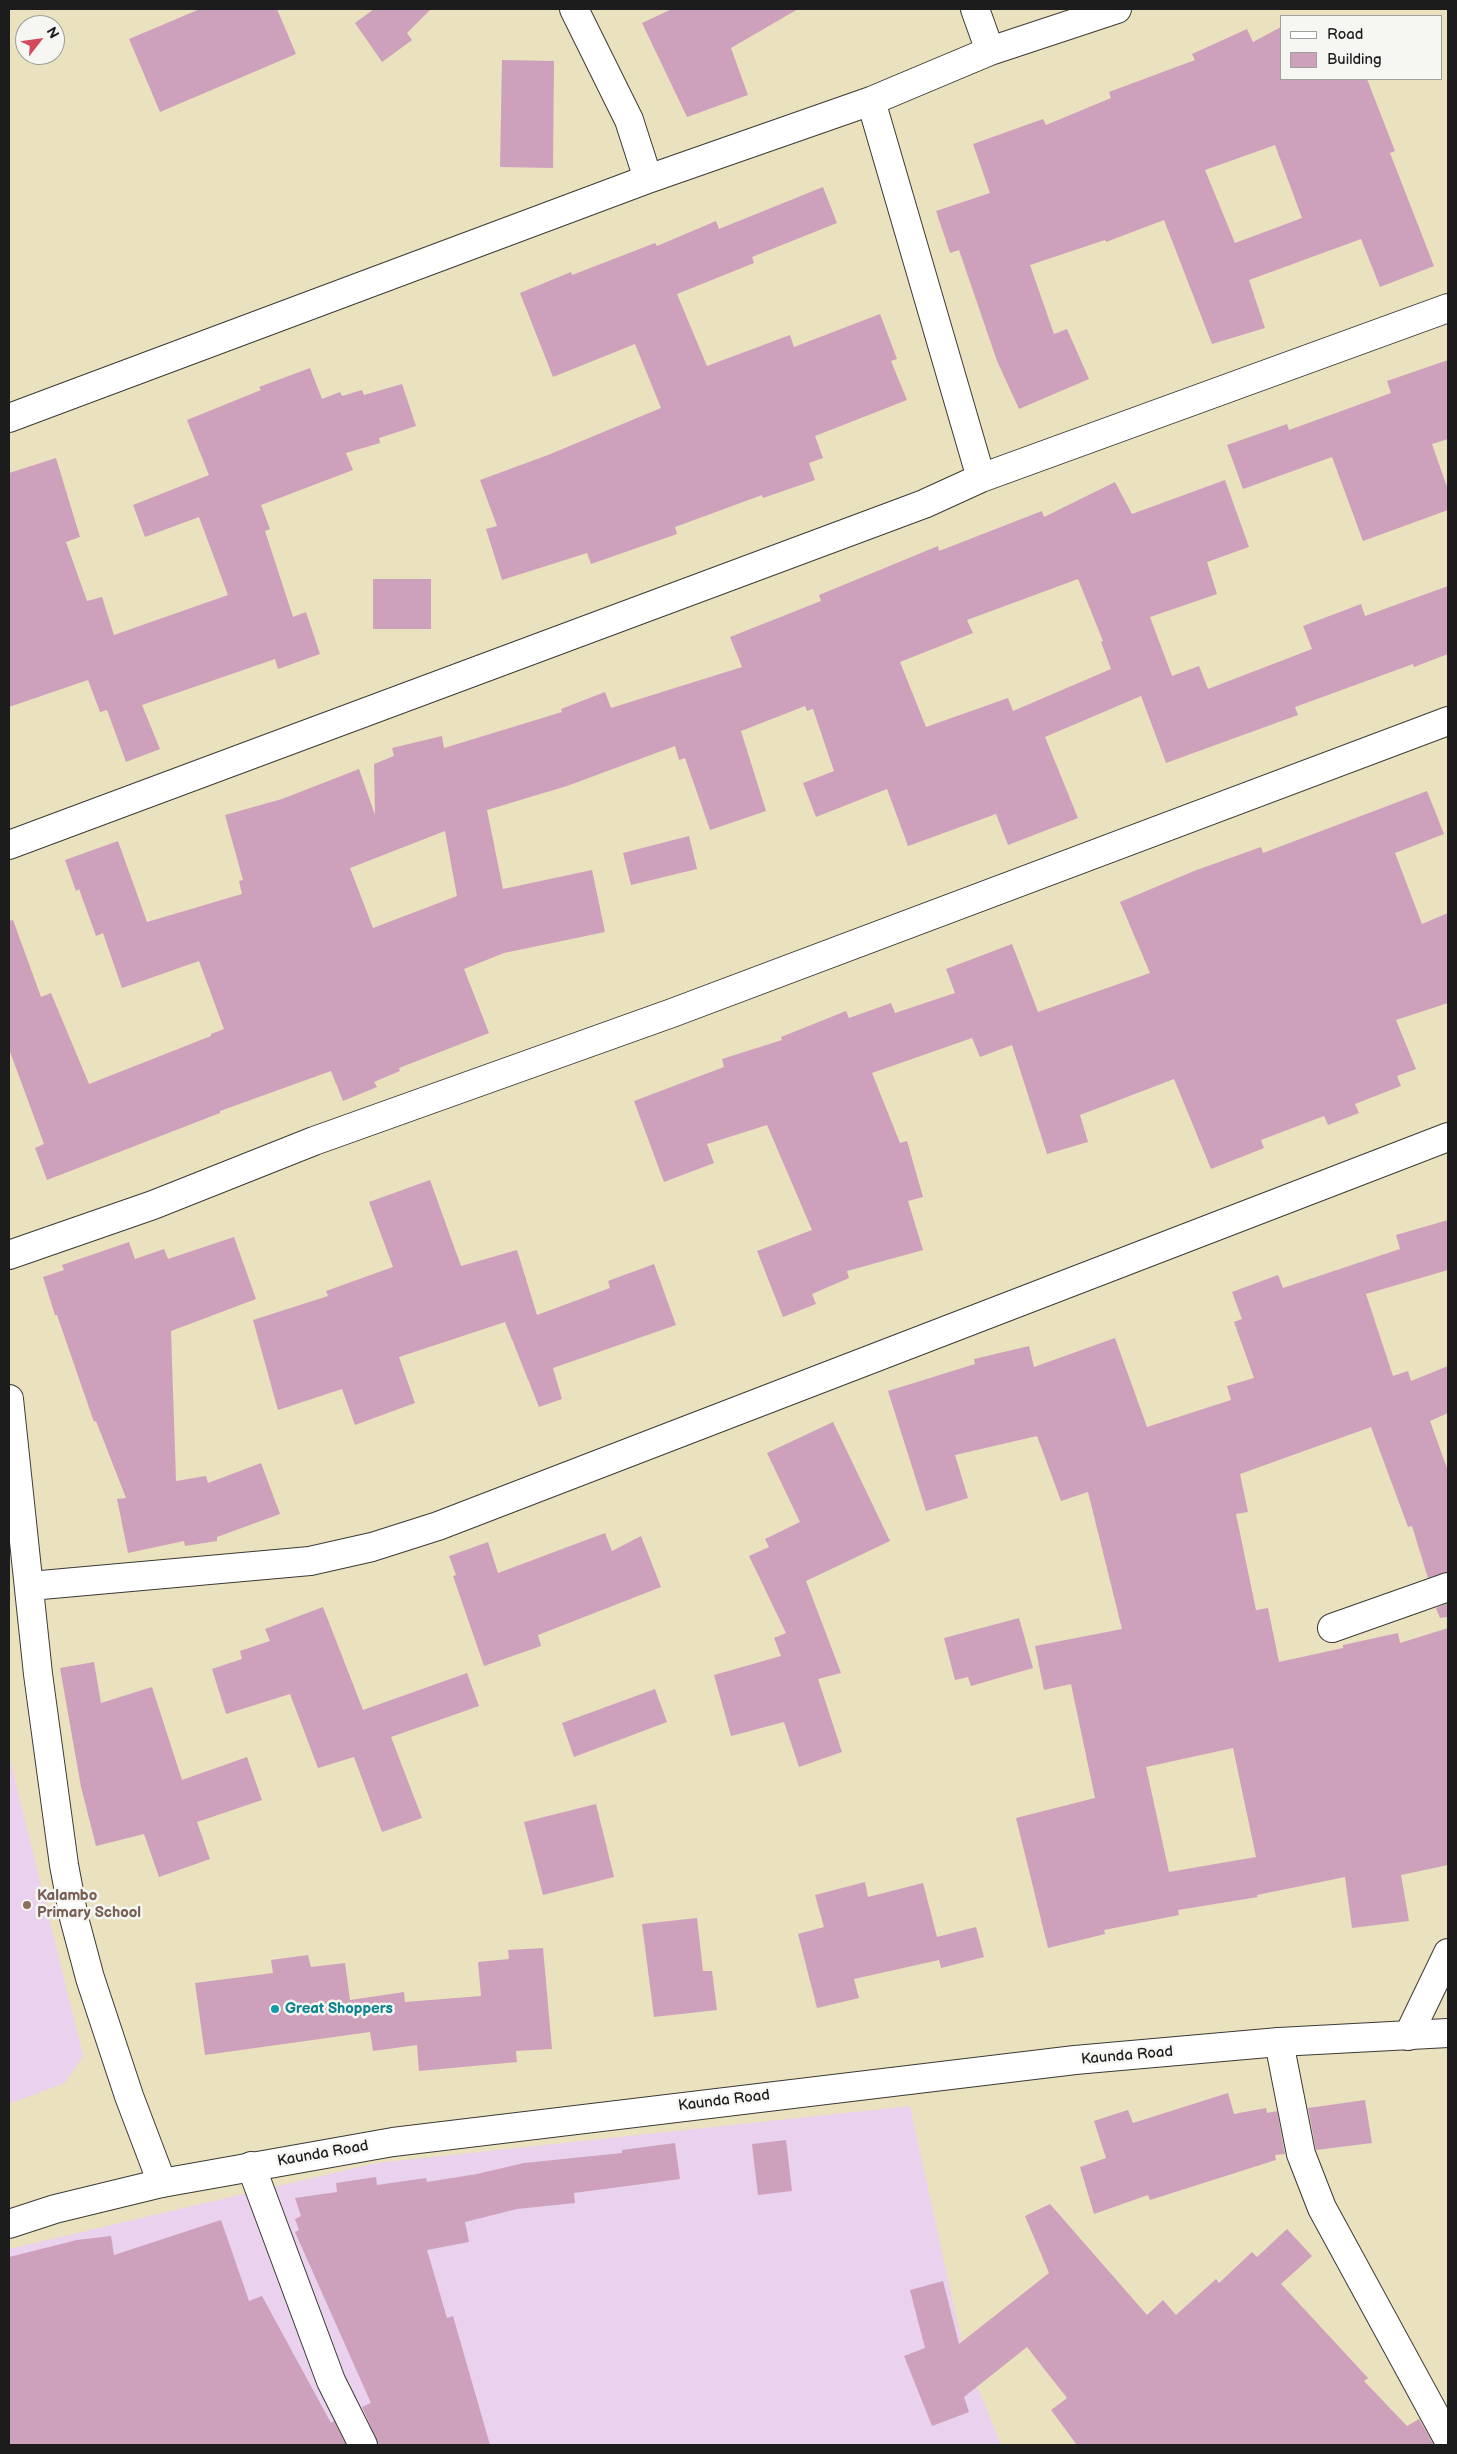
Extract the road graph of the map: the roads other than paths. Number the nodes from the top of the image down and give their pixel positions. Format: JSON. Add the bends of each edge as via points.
{"nodes":[{"id":1,"x":574,"y":9,"type":"edge"},
{"id":2,"x":975,"y":9,"type":"edge"},
{"id":3,"x":1117,"y":9,"type":"edge"},
{"id":4,"x":990,"y":51,"type":"junction"},
{"id":5,"x":871,"y":101,"type":"junction"},
{"id":6,"x":648,"y":179,"type":"junction"},
{"id":7,"x":1448,"y":308,"type":"edge"},
{"id":8,"x":9,"y":418,"type":"edge"},
{"id":9,"x":981,"y":478,"type":"junction"},
{"id":10,"x":1448,"y":721,"type":"edge"},
{"id":11,"x":9,"y":845,"type":"edge"},
{"id":12,"x":1448,"y":1136,"type":"edge"},
{"id":13,"x":9,"y":1255,"type":"edge"},
{"id":14,"x":9,"y":1399,"type":"edge"},
{"id":15,"x":30,"y":1586,"type":"junction"},
{"id":16,"x":1448,"y":1587,"type":"edge"},
{"id":17,"x":1332,"y":1628,"type":"dead end"},
{"id":18,"x":1448,"y":1953,"type":"edge"},
{"id":19,"x":1448,"y":2033,"type":"edge"},
{"id":20,"x":1408,"y":2036,"type":"junction"},
{"id":21,"x":1279,"y":2042,"type":"junction"},
{"id":22,"x":251,"y":2166,"type":"junction"},
{"id":23,"x":162,"y":2183,"type":"junction"},
{"id":24,"x":9,"y":2224,"type":"edge"},
{"id":25,"x":1448,"y":2439,"type":"edge"},
{"id":26,"x":363,"y":2445,"type":"edge"}],
"edges":[{"from":1,"to":6,"type":"street","via":[[629,120]]},
{"from":2,"to":4,"type":"street"},
{"from":3,"to":4,"type":"street"},
{"from":4,"to":5,"type":"street"},
{"from":5,"to":6,"type":"street"},
{"from":5,"to":9,"type":"street"},
{"from":6,"to":8,"type":"street"},
{"from":7,"to":9,"type":"street"},
{"from":9,"to":11,"type":"street","via":[[924,504]]},
{"from":10,"to":13,"type":"street","via":[[672,1013],[314,1141],[153,1205]]},
{"from":12,"to":15,"type":"street","via":[[447,1522],[372,1547],[310,1561]]},
{"from":14,"to":15,"type":"street"},
{"from":15,"to":23,"type":"street","via":[[38,1674],[74,1918],[126,2087]]},
{"from":16,"to":17,"type":"street"},
{"from":18,"to":20,"type":"street"},
{"from":19,"to":20,"type":"street","name":"Kaunda Road"},
{"from":20,"to":21,"type":"street","name":"Kaunda Road"},
{"from":21,"to":22,"type":"street","name":"Kaunda Road","via":[[949,2074],[393,2142]]},
{"from":21,"to":25,"type":"street","via":[[1301,2154],[1322,2208]]},
{"from":22,"to":23,"type":"street","name":"Kaunda Road"},
{"from":22,"to":26,"type":"street","via":[[331,2381]]},
{"from":23,"to":24,"type":"street","name":"Kaunda Road","via":[[55,2209]]}]}
